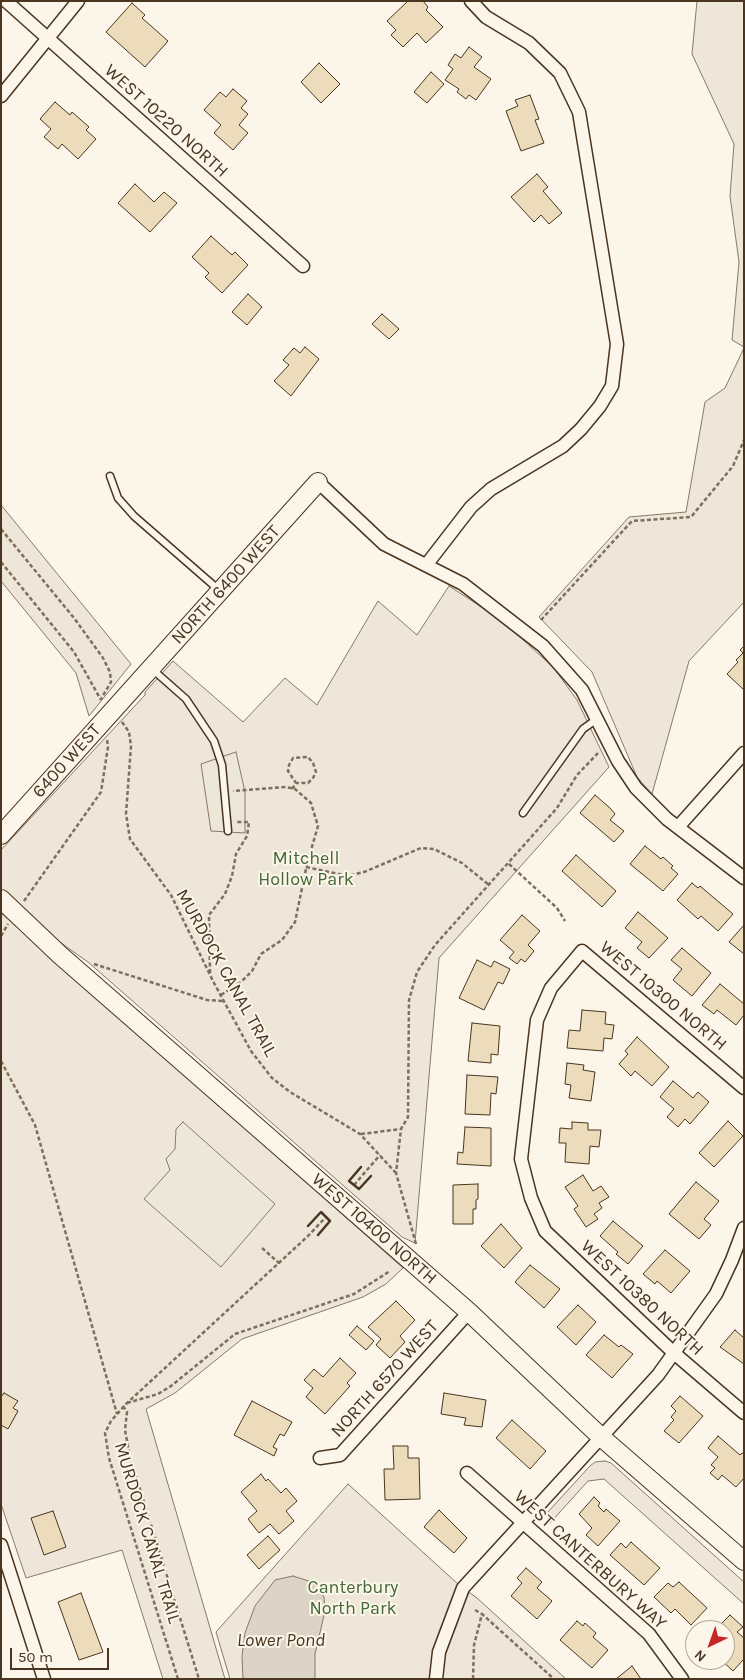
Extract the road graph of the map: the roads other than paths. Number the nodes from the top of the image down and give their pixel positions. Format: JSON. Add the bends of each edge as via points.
{"nodes":[{"id":1,"x":6,"y":1,"type":"edge"},
{"id":2,"x":78,"y":1,"type":"edge"},
{"id":3,"x":470,"y":1,"type":"edge"},
{"id":4,"x":48,"y":39,"type":"junction"},
{"id":5,"x":1,"y":96,"type":"edge"},
{"id":6,"x":303,"y":266,"type":"dead end"},
{"id":7,"x":110,"y":476,"type":"dead end"},
{"id":8,"x":318,"y":482,"type":"joint"},
{"id":9,"x":427,"y":564,"type":"junction"},
{"id":10,"x":220,"y":591,"type":"junction"},
{"id":11,"x":151,"y":668,"type":"junction"},
{"id":12,"x":133,"y":688,"type":"joint"},
{"id":13,"x":597,"y":719,"type":"junction"},
{"id":14,"x":744,"y":753,"type":"edge"},
{"id":15,"x":523,"y":813,"type":"dead end"},
{"id":16,"x":678,"y":827,"type":"junction"},
{"id":17,"x":228,"y":831,"type":"dead end"},
{"id":18,"x":1,"y":835,"type":"edge"},
{"id":19,"x":744,"y":878,"type":"edge"},
{"id":20,"x":1,"y":899,"type":"edge"},
{"id":21,"x":582,"y":951,"type":"joint"},
{"id":22,"x":744,"y":1088,"type":"edge"},
{"id":23,"x":744,"y":1228,"type":"edge"},
{"id":24,"x":468,"y":1312,"type":"junction"},
{"id":25,"x":674,"y":1353,"type":"junction"},
{"id":26,"x":744,"y":1413,"type":"edge"},
{"id":27,"x":600,"y":1437,"type":"junction"},
{"id":28,"x":320,"y":1458,"type":"dead end"},
{"id":29,"x":467,"y":1473,"type":"dead end"},
{"id":30,"x":522,"y":1522,"type":"junction"},
{"id":31,"x":1,"y":1545,"type":"edge"},
{"id":32,"x":744,"y":1561,"type":"edge"},
{"id":33,"x":44,"y":1679,"type":"edge"},
{"id":34,"x":436,"y":1679,"type":"edge"},
{"id":35,"x":682,"y":1679,"type":"edge"}],
"edges":[{"from":1,"to":4,"type":"street","name":"WEST 10220 NORTH"},
{"from":2,"to":4,"type":"street"},
{"from":3,"to":9,"type":"street","via":[[486,17],[529,43],[560,73],[579,112],[617,344],[612,386],[600,406],[563,446],[491,489],[470,507]]},
{"from":4,"to":5,"type":"street"},
{"from":4,"to":6,"type":"street","name":"WEST 10220 NORTH"},
{"from":7,"to":10,"type":"lane","via":[[118,498],[134,516]]},
{"from":8,"to":9,"type":"street","via":[[384,544],[404,557]]},
{"from":8,"to":10,"type":"street","name":"NORTH 6400 WEST"},
{"from":9,"to":13,"type":"street","via":[[463,584],[543,646],[577,684]]},
{"from":10,"to":11,"type":"street","name":"NORTH 6400 WEST"},
{"from":11,"to":12,"type":"street","name":"NORTH 6400 WEST"},
{"from":11,"to":17,"type":"lane","via":[[186,699],[214,741],[222,765]]},
{"from":12,"to":18,"type":"street","name":"6400 WEST","via":[[111,720]]},
{"from":13,"to":15,"type":"lane","via":[[583,730]]},
{"from":13,"to":16,"type":"street","via":[[636,788],[656,810]]},
{"from":14,"to":16,"type":"street"},
{"from":16,"to":19,"type":"street"},
{"from":20,"to":24,"type":"street","name":"WEST 10400 NORTH"},
{"from":21,"to":22,"type":"street","name":"WEST 10300 NORTH"},
{"from":21,"to":25,"type":"street","name":"WEST 10380 NORTH","via":[[550,988],[537,1020],[521,1159],[530,1198],[545,1231]]},
{"from":23,"to":25,"type":"street","via":[[716,1294]]},
{"from":24,"to":27,"type":"street","name":"WEST 10400 NORTH"},
{"from":24,"to":28,"type":"street","name":"NORTH 6570 WEST","via":[[340,1455]]},
{"from":25,"to":26,"type":"street","name":"WEST 10380 NORTH"},
{"from":25,"to":27,"type":"street","via":[[658,1375]]},
{"from":27,"to":30,"type":"street"},
{"from":27,"to":32,"type":"street","name":"WEST 10400 NORTH"},
{"from":29,"to":30,"type":"street","name":"WEST CANTERBURY WAY"},
{"from":30,"to":34,"type":"street","via":[[464,1588],[439,1652]]},
{"from":30,"to":35,"type":"street","name":"WEST CANTERBURY WAY","via":[[650,1634]]},
{"from":31,"to":33,"type":"street"}]}
